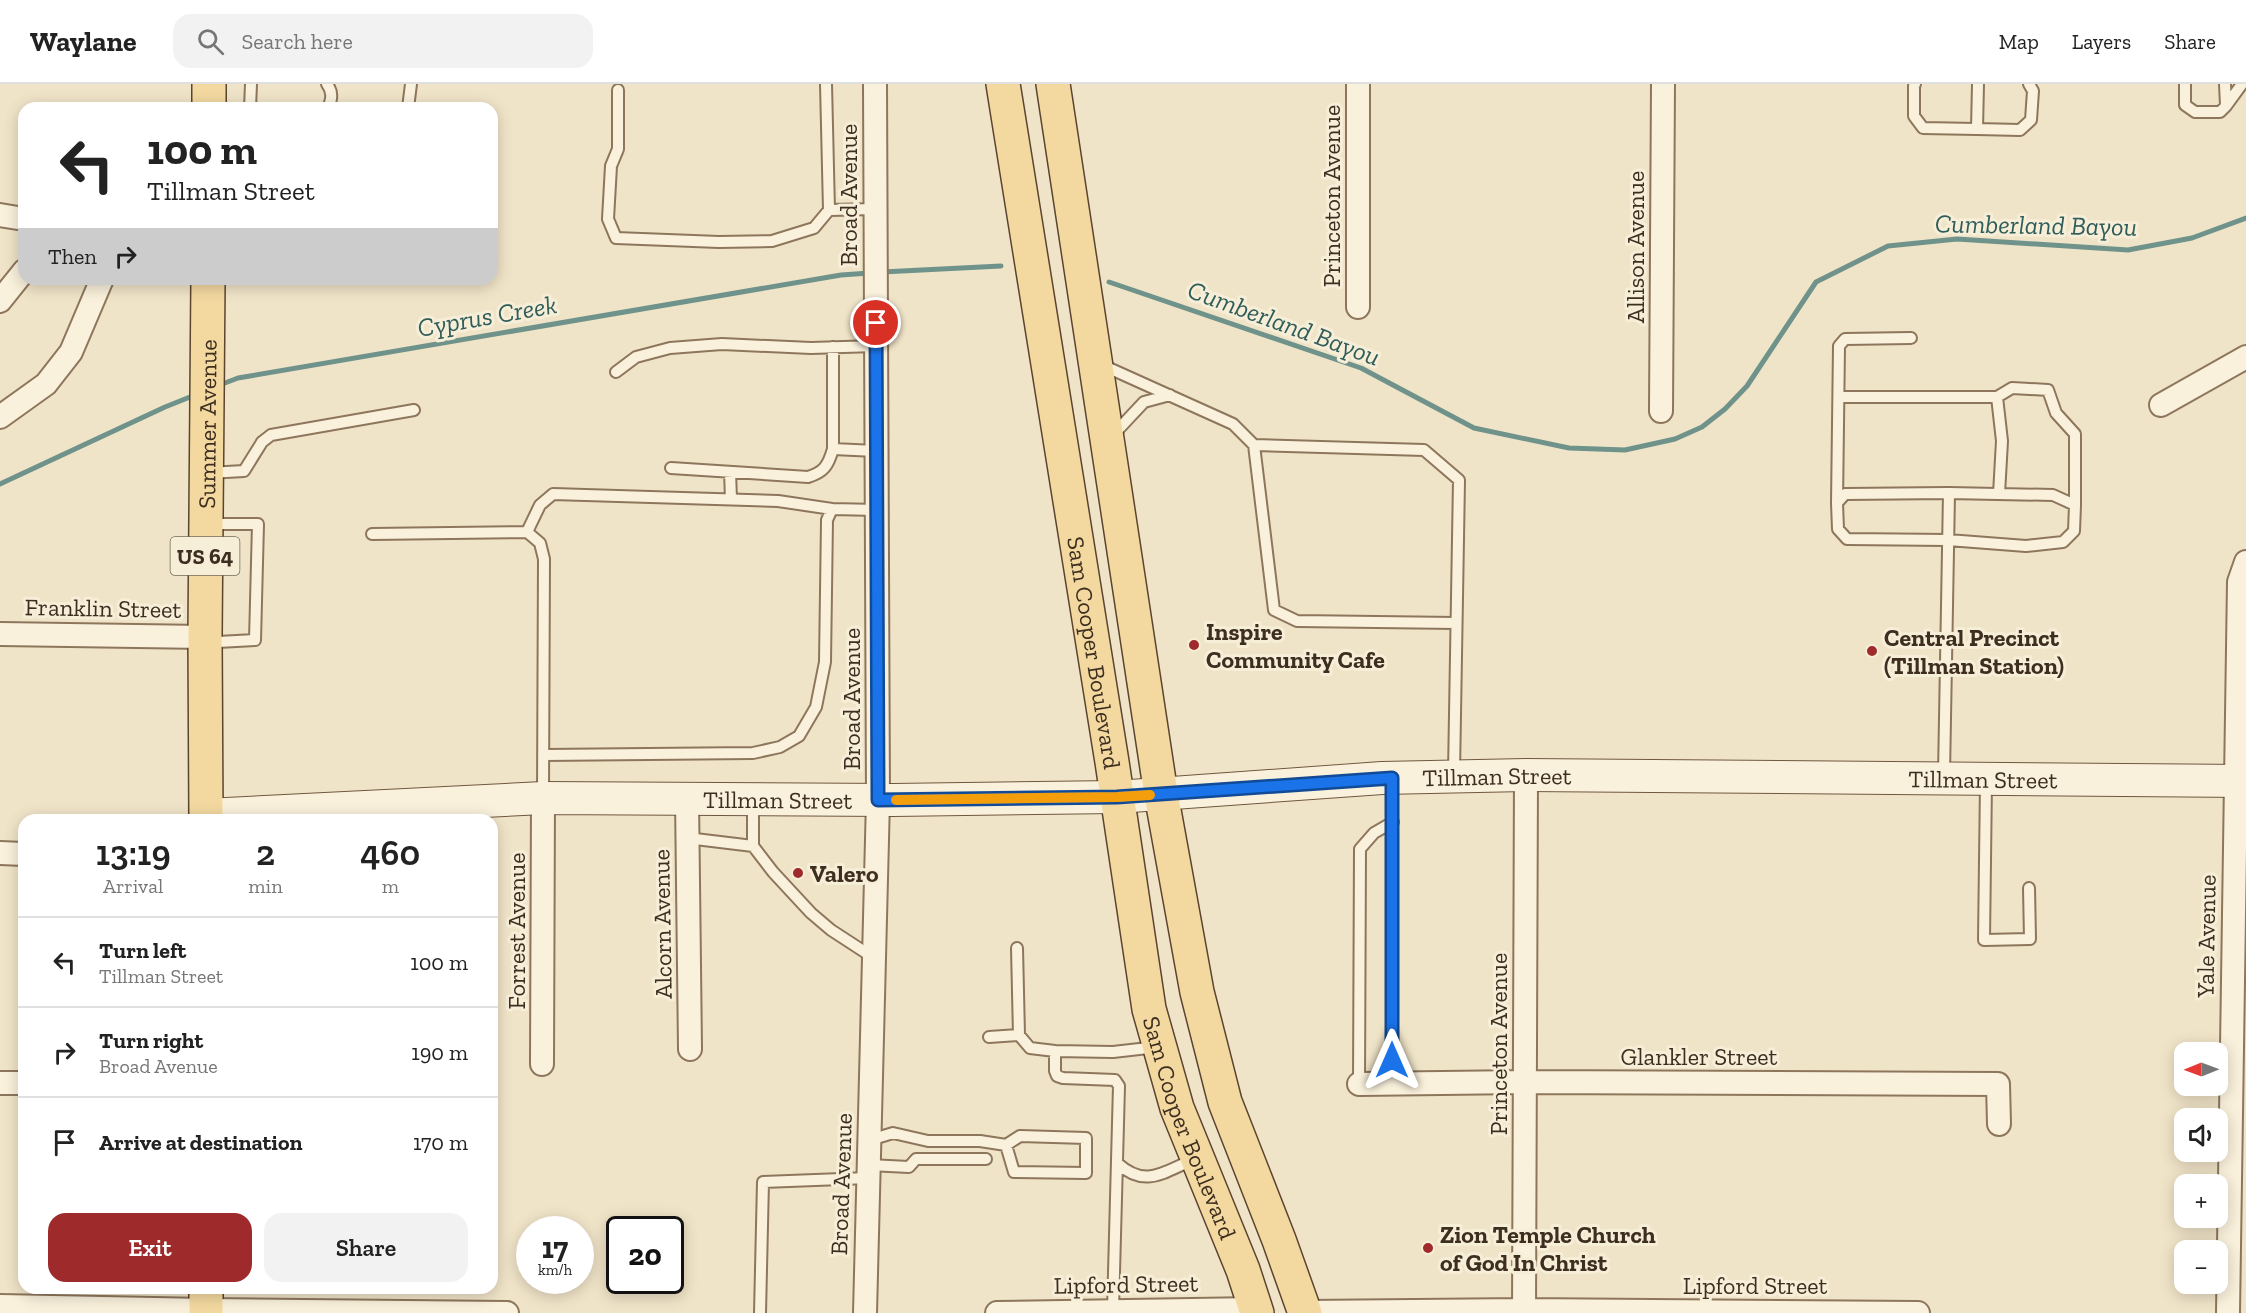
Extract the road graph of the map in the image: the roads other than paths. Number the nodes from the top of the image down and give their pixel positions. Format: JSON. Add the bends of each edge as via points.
{"nodes":[{"id":1,"x":209,"y":84,"type":"edge"},
{"id":2,"x":251,"y":84,"type":"edge"},
{"id":3,"x":327,"y":84,"type":"edge"},
{"id":4,"x":411,"y":84,"type":"edge"},
{"id":5,"x":826,"y":84,"type":"edge"},
{"id":6,"x":875,"y":84,"type":"edge"},
{"id":7,"x":1003,"y":84,"type":"edge"},
{"id":8,"x":1053,"y":84,"type":"edge"},
{"id":9,"x":1358,"y":84,"type":"edge"},
{"id":10,"x":1663,"y":84,"type":"edge"},
{"id":11,"x":1916,"y":84,"type":"edge"},
{"id":12,"x":1978,"y":84,"type":"edge"},
{"id":13,"x":2029,"y":84,"type":"edge"},
{"id":14,"x":2185,"y":84,"type":"edge"},
{"id":15,"x":2226,"y":84,"type":"edge"},
{"id":16,"x":2242,"y":84,"type":"edge"},
{"id":17,"x":618,"y":90,"type":"dead end"},
{"id":18,"x":209,"y":102,"type":"edge"},
{"id":19,"x":250,"y":102,"type":"edge"},
{"id":20,"x":331,"y":102,"type":"edge"},
{"id":21,"x":409,"y":102,"type":"edge"},
{"id":22,"x":2226,"y":106,"type":"junction"},
{"id":23,"x":1977,"y":129,"type":"junction"},
{"id":24,"x":829,"y":210,"type":"junction"},
{"id":25,"x":0,"y":215,"type":"edge"},
{"id":26,"x":18,"y":218,"type":"edge"},
{"id":27,"x":876,"y":220,"type":"junction"},
{"id":28,"x":18,"y":278,"type":"edge"},
{"id":29,"x":99,"y":285,"type":"edge"},
{"id":30,"x":208,"y":285,"type":"edge"},
{"id":31,"x":0,"y":301,"type":"edge"},
{"id":32,"x":1358,"y":307,"type":"dead end"},
{"id":33,"x":1911,"y":338,"type":"dead end"},
{"id":34,"x":876,"y":346,"type":"junction"},
{"id":35,"x":833,"y":347,"type":"junction"},
{"id":36,"x":2246,"y":357,"type":"edge"},
{"id":37,"x":1095,"y":362,"type":"junction"},
{"id":38,"x":616,"y":372,"type":"dead end"},
{"id":39,"x":1170,"y":395,"type":"junction"},
{"id":40,"x":1839,"y":397,"type":"junction"},
{"id":41,"x":1997,"y":397,"type":"junction"},
{"id":42,"x":11,"y":402,"type":"edge"},
{"id":43,"x":2161,"y":405,"type":"dead end"},
{"id":44,"x":414,"y":410,"type":"dead end"},
{"id":45,"x":1661,"y":411,"type":"dead end"},
{"id":46,"x":0,"y":417,"type":"edge"},
{"id":47,"x":1107,"y":440,"type":"junction"},
{"id":48,"x":1254,"y":445,"type":"junction"},
{"id":49,"x":833,"y":449,"type":"junction"},
{"id":50,"x":876,"y":451,"type":"junction"},
{"id":51,"x":670,"y":468,"type":"dead end"},
{"id":52,"x":730,"y":472,"type":"junction"},
{"id":53,"x":205,"y":473,"type":"junction"},
{"id":54,"x":1949,"y":493,"type":"junction"},
{"id":55,"x":2000,"y":494,"type":"junction"},
{"id":56,"x":731,"y":499,"type":"junction"},
{"id":57,"x":1837,"y":503,"type":"junction"},
{"id":58,"x":2075,"y":505,"type":"junction"},
{"id":59,"x":832,"y":509,"type":"junction"},
{"id":60,"x":877,"y":510,"type":"junction"},
{"id":61,"x":205,"y":524,"type":"junction"},
{"id":62,"x":527,"y":532,"type":"junction"},
{"id":63,"x":372,"y":534,"type":"dead end"},
{"id":64,"x":1948,"y":540,"type":"junction"},
{"id":65,"x":2246,"y":562,"type":"edge"},
{"id":66,"x":1456,"y":622,"type":"junction"},
{"id":67,"x":0,"y":634,"type":"edge"},
{"id":68,"x":205,"y":637,"type":"junction"},
{"id":69,"x":543,"y":755,"type":"junction"},
{"id":70,"x":1526,"y":776,"type":"junction"},
{"id":71,"x":1454,"y":777,"type":"junction"},
{"id":72,"x":1392,"y":778,"type":"junction"},
{"id":73,"x":1944,"y":778,"type":"junction"},
{"id":74,"x":1986,"y":779,"type":"junction"},
{"id":75,"x":2241,"y":781,"type":"edge"},
{"id":76,"x":1161,"y":794,"type":"junction"},
{"id":77,"x":1117,"y":797,"type":"junction"},
{"id":78,"x":543,"y":798,"type":"junction"},
{"id":79,"x":687,"y":798,"type":"junction"},
{"id":80,"x":752,"y":798,"type":"junction"},
{"id":81,"x":878,"y":800,"type":"junction"},
{"id":82,"x":206,"y":814,"type":"edge"},
{"id":83,"x":273,"y":814,"type":"edge"},
{"id":84,"x":1393,"y":822,"type":"junction"},
{"id":85,"x":687,"y":838,"type":"junction"},
{"id":86,"x":753,"y":846,"type":"junction"},
{"id":87,"x":0,"y":853,"type":"edge"},
{"id":88,"x":18,"y":854,"type":"edge"},
{"id":89,"x":2029,"y":888,"type":"dead end"},
{"id":90,"x":1017,"y":948,"type":"dead end"},
{"id":91,"x":874,"y":958,"type":"junction"},
{"id":92,"x":1019,"y":1035,"type":"junction"},
{"id":93,"x":989,"y":1037,"type":"dead end"},
{"id":94,"x":1160,"y":1047,"type":"junction"},
{"id":95,"x":690,"y":1049,"type":"dead end"},
{"id":96,"x":1055,"y":1051,"type":"junction"},
{"id":97,"x":543,"y":1064,"type":"dead end"},
{"id":98,"x":1524,"y":1082,"type":"junction"},
{"id":99,"x":0,"y":1083,"type":"edge"},
{"id":100,"x":18,"y":1083,"type":"edge"},
{"id":101,"x":1392,"y":1083,"type":"junction"},
{"id":102,"x":1359,"y":1084,"type":"joint"},
{"id":103,"x":1999,"y":1124,"type":"dead end"},
{"id":104,"x":869,"y":1140,"type":"junction"},
{"id":105,"x":1006,"y":1145,"type":"junction"},
{"id":106,"x":1197,"y":1158,"type":"junction"},
{"id":107,"x":986,"y":1159,"type":"dead end"},
{"id":108,"x":1117,"y":1162,"type":"junction"},
{"id":109,"x":868,"y":1171,"type":"junction"},
{"id":110,"x":206,"y":1304,"type":"edge"},
{"id":111,"x":0,"y":1306,"type":"edge"},
{"id":112,"x":1113,"y":1310,"type":"junction"},
{"id":113,"x":1257,"y":1311,"type":"edge"},
{"id":114,"x":1416,"y":1312,"type":"edge"},
{"id":115,"x":1524,"y":1312,"type":"edge"},
{"id":116,"x":507,"y":1313,"type":"edge"},
{"id":117,"x":760,"y":1313,"type":"edge"},
{"id":118,"x":865,"y":1313,"type":"edge"},
{"id":119,"x":997,"y":1313,"type":"edge"},
{"id":120,"x":1304,"y":1313,"type":"edge"},
{"id":121,"x":1918,"y":1313,"type":"edge"},
{"id":122,"x":2228,"y":1313,"type":"edge"}],
"edges":[{"from":1,"to":18,"type":"main road"},
{"from":2,"to":19,"type":"lane"},
{"from":3,"to":20,"type":"lane"},
{"from":4,"to":21,"type":"lane"},
{"from":5,"to":24,"type":"lane"},
{"from":6,"to":27,"type":"street","name":"Broad Avenue"},
{"from":7,"to":77,"type":"main road","name":"Sam Cooper Boulevard"},
{"from":8,"to":37,"type":"main road","name":"Sam Cooper Boulevard"},
{"from":9,"to":32,"type":"street","name":"Princeton Avenue"},
{"from":10,"to":45,"type":"street","name":"Allison Avenue"},
{"from":11,"to":23,"type":"lane","via":[[1914,116],[1923,128]]},
{"from":12,"to":23,"type":"lane"},
{"from":13,"to":23,"type":"lane","via":[[2033,91],[2031,120],[2020,130]]},
{"from":14,"to":22,"type":"lane","via":[[2185,105],[2195,111],[2220,112]]},
{"from":15,"to":22,"type":"lane"},
{"from":16,"to":22,"type":"lane"},
{"from":17,"to":24,"type":"lane","via":[[618,149],[610,166],[608,219],[616,238],[772,241],[814,228]]},
{"from":24,"to":27,"type":"lane"},
{"from":25,"to":26,"type":"street"},
{"from":27,"to":34,"type":"street","name":"Broad Avenue"},
{"from":28,"to":31,"type":"street"},
{"from":29,"to":42,"type":"street","via":[[71,352],[46,384]]},
{"from":30,"to":53,"type":"main road","name":"Summer Avenue","number":"US 64"},
{"from":33,"to":40,"type":"lane","via":[[1845,339],[1839,346]]},
{"from":34,"to":35,"type":"lane"},
{"from":34,"to":50,"type":"street","name":"Broad Avenue"},
{"from":35,"to":38,"type":"lane","via":[[722,344],[670,348],[636,357]]},
{"from":35,"to":49,"type":"lane"},
{"from":36,"to":43,"type":"street"},
{"from":37,"to":39,"type":"lane"},
{"from":37,"to":47,"type":"main road","name":"Sam Cooper Boulevard"},
{"from":39,"to":47,"type":"lane","via":[[1144,402]]},
{"from":39,"to":48,"type":"lane","via":[[1233,424]]},
{"from":40,"to":41,"type":"lane"},
{"from":40,"to":57,"type":"lane"},
{"from":41,"to":55,"type":"lane","via":[[2002,441]]},
{"from":41,"to":58,"type":"lane","via":[[2012,388],[2048,390],[2056,413],[2076,434]]},
{"from":42,"to":46,"type":"street"},
{"from":44,"to":53,"type":"lane","via":[[271,435],[244,471]]},
{"from":47,"to":76,"type":"main road","name":"Sam Cooper Boulevard"},
{"from":48,"to":66,"type":"lane","via":[[1274,610],[1297,621]]},
{"from":48,"to":66,"type":"lane","via":[[1424,450],[1459,480]]},
{"from":49,"to":50,"type":"lane"},
{"from":49,"to":52,"type":"lane","via":[[829,465],[808,477]]},
{"from":50,"to":60,"type":"street","name":"Broad Avenue"},
{"from":51,"to":52,"type":"lane"},
{"from":52,"to":56,"type":"lane"},
{"from":53,"to":61,"type":"main road","name":"Summer Avenue","number":"US 64"},
{"from":54,"to":55,"type":"lane"},
{"from":54,"to":57,"type":"lane","via":[[1845,494]]},
{"from":54,"to":64,"type":"lane"},
{"from":55,"to":58,"type":"lane","via":[[2053,495]]},
{"from":56,"to":59,"type":"lane"},
{"from":56,"to":62,"type":"lane","via":[[553,494],[540,505]]},
{"from":57,"to":64,"type":"lane","via":[[1838,529],[1847,539]]},
{"from":58,"to":64,"type":"lane","via":[[2074,531],[2063,542],[2026,546]]},
{"from":59,"to":60,"type":"lane"},
{"from":59,"to":69,"type":"lane","via":[[827,520],[825,662],[816,707],[799,736],[780,747],[753,753]]},
{"from":60,"to":81,"type":"street","name":"Broad Avenue"},
{"from":61,"to":68,"type":"main road","name":"Summer Avenue","number":"US 64"},
{"from":61,"to":68,"type":"lane","via":[[258,524],[255,640],[218,642]]},
{"from":62,"to":63,"type":"lane"},
{"from":62,"to":69,"type":"lane","via":[[540,543],[544,559]]},
{"from":64,"to":73,"type":"lane"},
{"from":65,"to":75,"type":"street","name":"Yale Avenue","via":[[2239,582]]},
{"from":66,"to":71,"type":"lane"},
{"from":67,"to":68,"type":"street","name":"Franklin Street"},
{"from":68,"to":82,"type":"main road","name":"Summer Avenue","number":"US 64"},
{"from":69,"to":78,"type":"lane"},
{"from":70,"to":71,"type":"main road","name":"Tillman Street"},
{"from":70,"to":73,"type":"main road","name":"Tillman Street"},
{"from":70,"to":98,"type":"street","name":"Princeton Avenue"},
{"from":71,"to":72,"type":"main road","name":"Tillman Street"},
{"from":72,"to":76,"type":"main road","name":"Tillman Street"},
{"from":72,"to":84,"type":"lane"},
{"from":73,"to":74,"type":"main road","name":"Tillman Street"},
{"from":74,"to":75,"type":"main road","name":"Tillman Street"},
{"from":74,"to":89,"type":"lane","via":[[1984,940],[2030,939]]},
{"from":75,"to":122,"type":"street","name":"Yale Avenue"},
{"from":76,"to":77,"type":"main road","name":"Tillman Street"},
{"from":76,"to":120,"type":"main road","name":"Sam Cooper Boulevard","via":[[1197,992],[1225,1102]]},
{"from":77,"to":81,"type":"main road","name":"Tillman Street"},
{"from":77,"to":94,"type":"main road","name":"Sam Cooper Boulevard","via":[[1149,1009]]},
{"from":78,"to":79,"type":"main road","name":"Tillman Street"},
{"from":78,"to":83,"type":"main road","name":"Tillman Street"},
{"from":78,"to":97,"type":"street","name":"Forrest Avenue"},
{"from":79,"to":80,"type":"main road","name":"Tillman Street"},
{"from":79,"to":85,"type":"street","name":"Alcorn Avenue"},
{"from":80,"to":81,"type":"main road","name":"Tillman Street"},
{"from":80,"to":86,"type":"lane"},
{"from":81,"to":91,"type":"street","name":"Broad Avenue"},
{"from":84,"to":101,"type":"lane"},
{"from":84,"to":102,"type":"lane","via":[[1374,833],[1360,849]]},
{"from":85,"to":86,"type":"lane"},
{"from":85,"to":95,"type":"street","name":"Alcorn Avenue"},
{"from":86,"to":91,"type":"lane","via":[[811,913]]},
{"from":87,"to":88,"type":"street"},
{"from":90,"to":92,"type":"lane"},
{"from":91,"to":104,"type":"street","name":"Broad Avenue"},
{"from":92,"to":93,"type":"lane"},
{"from":92,"to":96,"type":"lane","via":[[1030,1048]]},
{"from":94,"to":96,"type":"lane","via":[[1113,1052]]},
{"from":94,"to":106,"type":"main road","name":"Sam Cooper Boulevard","via":[[1177,1108]]},
{"from":96,"to":108,"type":"lane","via":[[1057,1076],[1115,1080],[1119,1086]]},
{"from":98,"to":101,"type":"street","name":"Glankler Street"},
{"from":98,"to":103,"type":"street","name":"Glankler Street","via":[[1998,1084]]},
{"from":98,"to":115,"type":"street","name":"Princeton Avenue"},
{"from":99,"to":100,"type":"street"},
{"from":101,"to":102,"type":"street","name":"Glankler Street"},
{"from":104,"to":105,"type":"lane","via":[[893,1133],[928,1141]]},
{"from":104,"to":109,"type":"street","name":"Broad Avenue"},
{"from":105,"to":105,"type":"lane","via":[[1020,1136],[1086,1138],[1086,1173],[1014,1172]]},
{"from":106,"to":108,"type":"lane","via":[[1147,1178],[1129,1173]]},
{"from":106,"to":113,"type":"main road","name":"Sam Cooper Boulevard"},
{"from":107,"to":109,"type":"lane","via":[[916,1159],[909,1167]]},
{"from":108,"to":112,"type":"lane"},
{"from":109,"to":117,"type":"lane","via":[[763,1182]]},
{"from":109,"to":118,"type":"street","name":"Broad Avenue"},
{"from":110,"to":111,"type":"street"},
{"from":110,"to":116,"type":"street"},
{"from":112,"to":113,"type":"street","name":"Lipford Street"},
{"from":112,"to":119,"type":"street","name":"Lipford Street"},
{"from":114,"to":115,"type":"street","name":"Lipford Street"},
{"from":114,"to":120,"type":"street","name":"Lipford Street"},
{"from":115,"to":121,"type":"street","name":"Lipford Street"}]}
